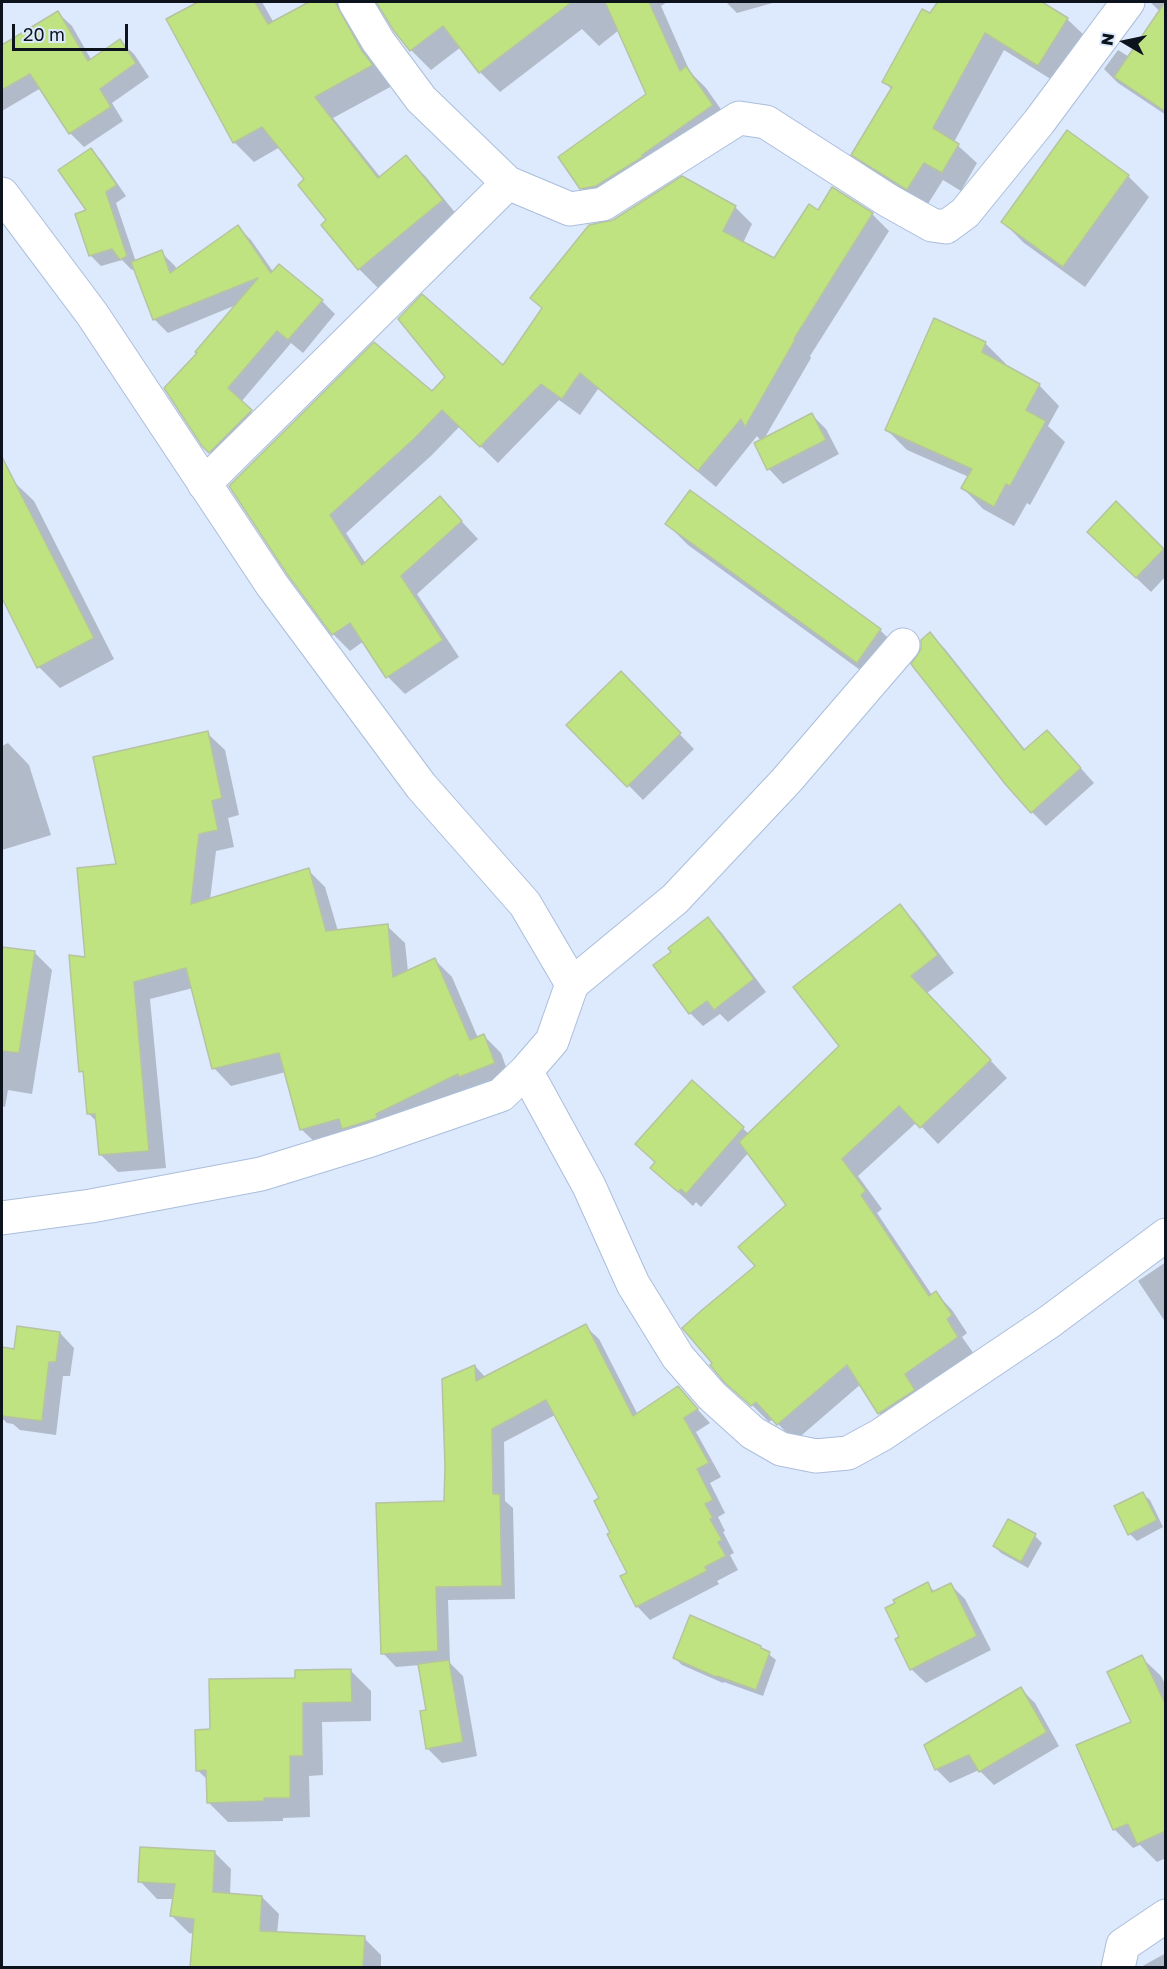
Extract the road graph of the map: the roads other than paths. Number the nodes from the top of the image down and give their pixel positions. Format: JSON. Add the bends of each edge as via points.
{"nodes":[{"id":1,"x":355,"y":2,"type":"edge"},
{"id":2,"x":1128,"y":2,"type":"edge"},
{"id":3,"x":508,"y":183,"type":"junction"},
{"id":4,"x":2,"y":194,"type":"edge"},
{"id":5,"x":204,"y":484,"type":"junction"},
{"id":6,"x":903,"y":645,"type":"dead end"},
{"id":7,"x":572,"y":984,"type":"junction"},
{"id":8,"x":526,"y":1071,"type":"junction"},
{"id":9,"x":2,"y":1218,"type":"edge"},
{"id":10,"x":1166,"y":1235,"type":"edge"},
{"id":11,"x":1166,"y":1916,"type":"edge"},
{"id":12,"x":1118,"y":1968,"type":"edge"}],
"edges":[{"from":1,"to":3,"type":"street","via":[[421,99]]},
{"from":2,"to":3,"type":"street","via":[[1002,168],[965,213],[946,227],[932,225],[889,201],[766,122],[739,118],[603,204],[570,208]]},
{"from":3,"to":5,"type":"street"},
{"from":4,"to":5,"type":"street","via":[[92,314]]},
{"from":5,"to":7,"type":"street","via":[[279,594],[421,786],[525,904]]},
{"from":6,"to":7,"type":"street","via":[[786,781],[675,899]]},
{"from":7,"to":8,"type":"street","via":[[552,1041]]},
{"from":8,"to":9,"type":"street","via":[[501,1095],[261,1174],[91,1206]]},
{"from":8,"to":10,"type":"street","via":[[589,1186],[633,1284],[678,1357],[712,1396],[753,1433],[781,1449],[816,1456],[848,1453],[881,1435],[1049,1322]]},
{"from":11,"to":12,"type":"street","via":[[1123,1945]]}]}
